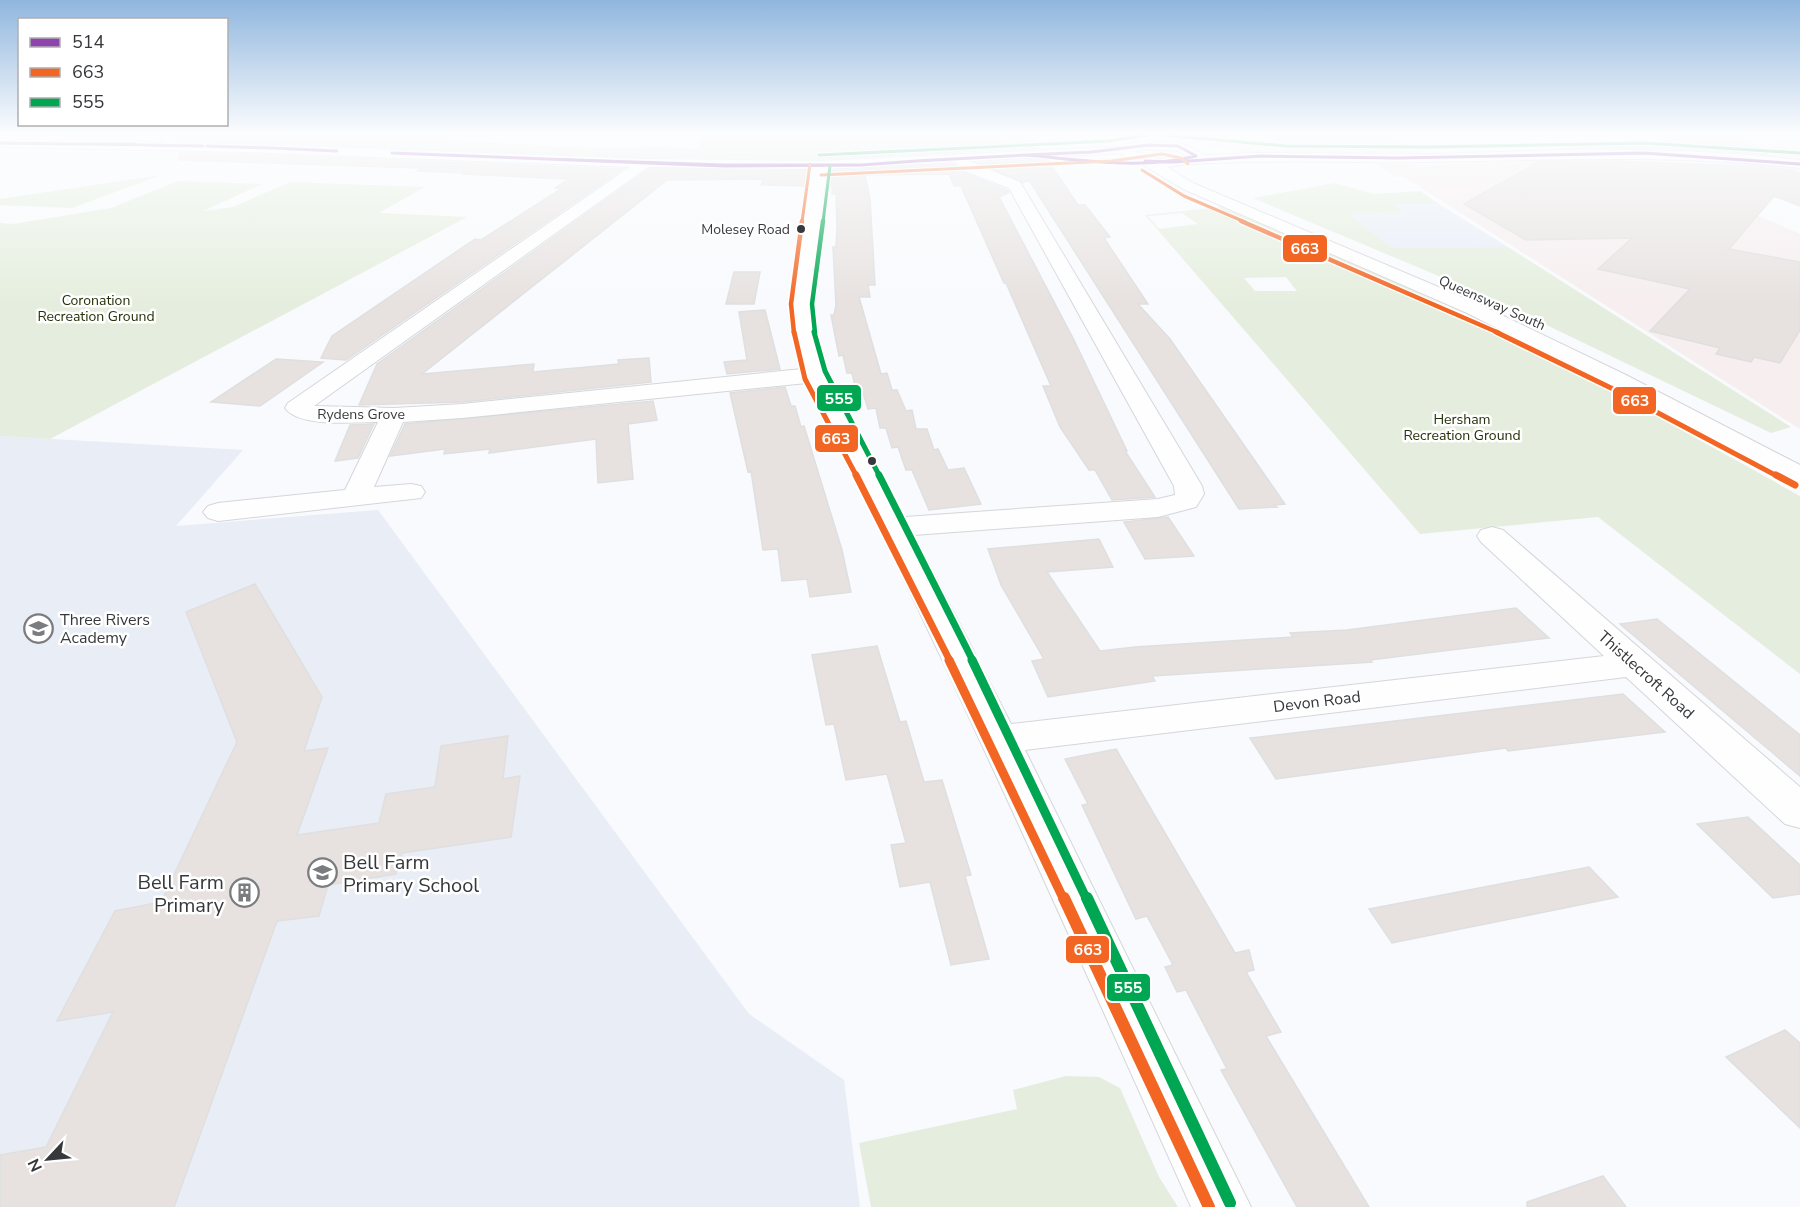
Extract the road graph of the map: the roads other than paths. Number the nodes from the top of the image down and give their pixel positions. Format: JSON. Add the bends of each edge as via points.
{"nodes":[{"id":1,"x":605,"y":191,"type":"edge"},
{"id":2,"x":816,"y":191,"type":"edge"},
{"id":3,"x":1019,"y":191,"type":"edge"},
{"id":4,"x":1201,"y":191,"type":"edge"},
{"id":5,"x":1223,"y":191,"type":"edge"},
{"id":6,"x":814,"y":375,"type":"junction"},
{"id":7,"x":394,"y":415,"type":"junction"},
{"id":8,"x":1800,"y":455,"type":"edge"},
{"id":9,"x":1800,"y":476,"type":"edge"},
{"id":10,"x":411,"y":492,"type":"dead end"},
{"id":11,"x":355,"y":498,"type":"junction"},
{"id":12,"x":219,"y":512,"type":"dead end"},
{"id":13,"x":895,"y":527,"type":"junction"},
{"id":14,"x":1492,"y":537,"type":"dead end"},
{"id":15,"x":1634,"y":664,"type":"junction"},
{"id":16,"x":1000,"y":739,"type":"junction"},
{"id":17,"x":1800,"y":812,"type":"edge"},
{"id":18,"x":1221,"y":1207,"type":"edge"}],
"edges":[{"from":1,"to":7,"type":"street","name":"Rydens Grove","via":[[297,408],[311,414]]},
{"from":2,"to":6,"type":"street","via":[[801,304]]},
{"from":3,"to":13,"type":"street","via":[[1190,494],[1186,501],[1158,508]]},
{"from":4,"to":9,"type":"street","name":"Queensway South","via":[[1474,309]]},
{"from":5,"to":8,"type":"street","name":"Queensway South","via":[[1499,305]]},
{"from":6,"to":7,"type":"street","name":"Rydens Grove"},
{"from":6,"to":13,"type":"street"},
{"from":7,"to":11,"type":"street"},
{"from":10,"to":11,"type":"street"},
{"from":11,"to":12,"type":"street"},
{"from":13,"to":16,"type":"street"},
{"from":14,"to":15,"type":"street","name":"Thistlecroft Road"},
{"from":15,"to":16,"type":"street","name":"Devon Road"},
{"from":15,"to":17,"type":"street","name":"Thistlecroft Road"},
{"from":16,"to":18,"type":"street"}]}
